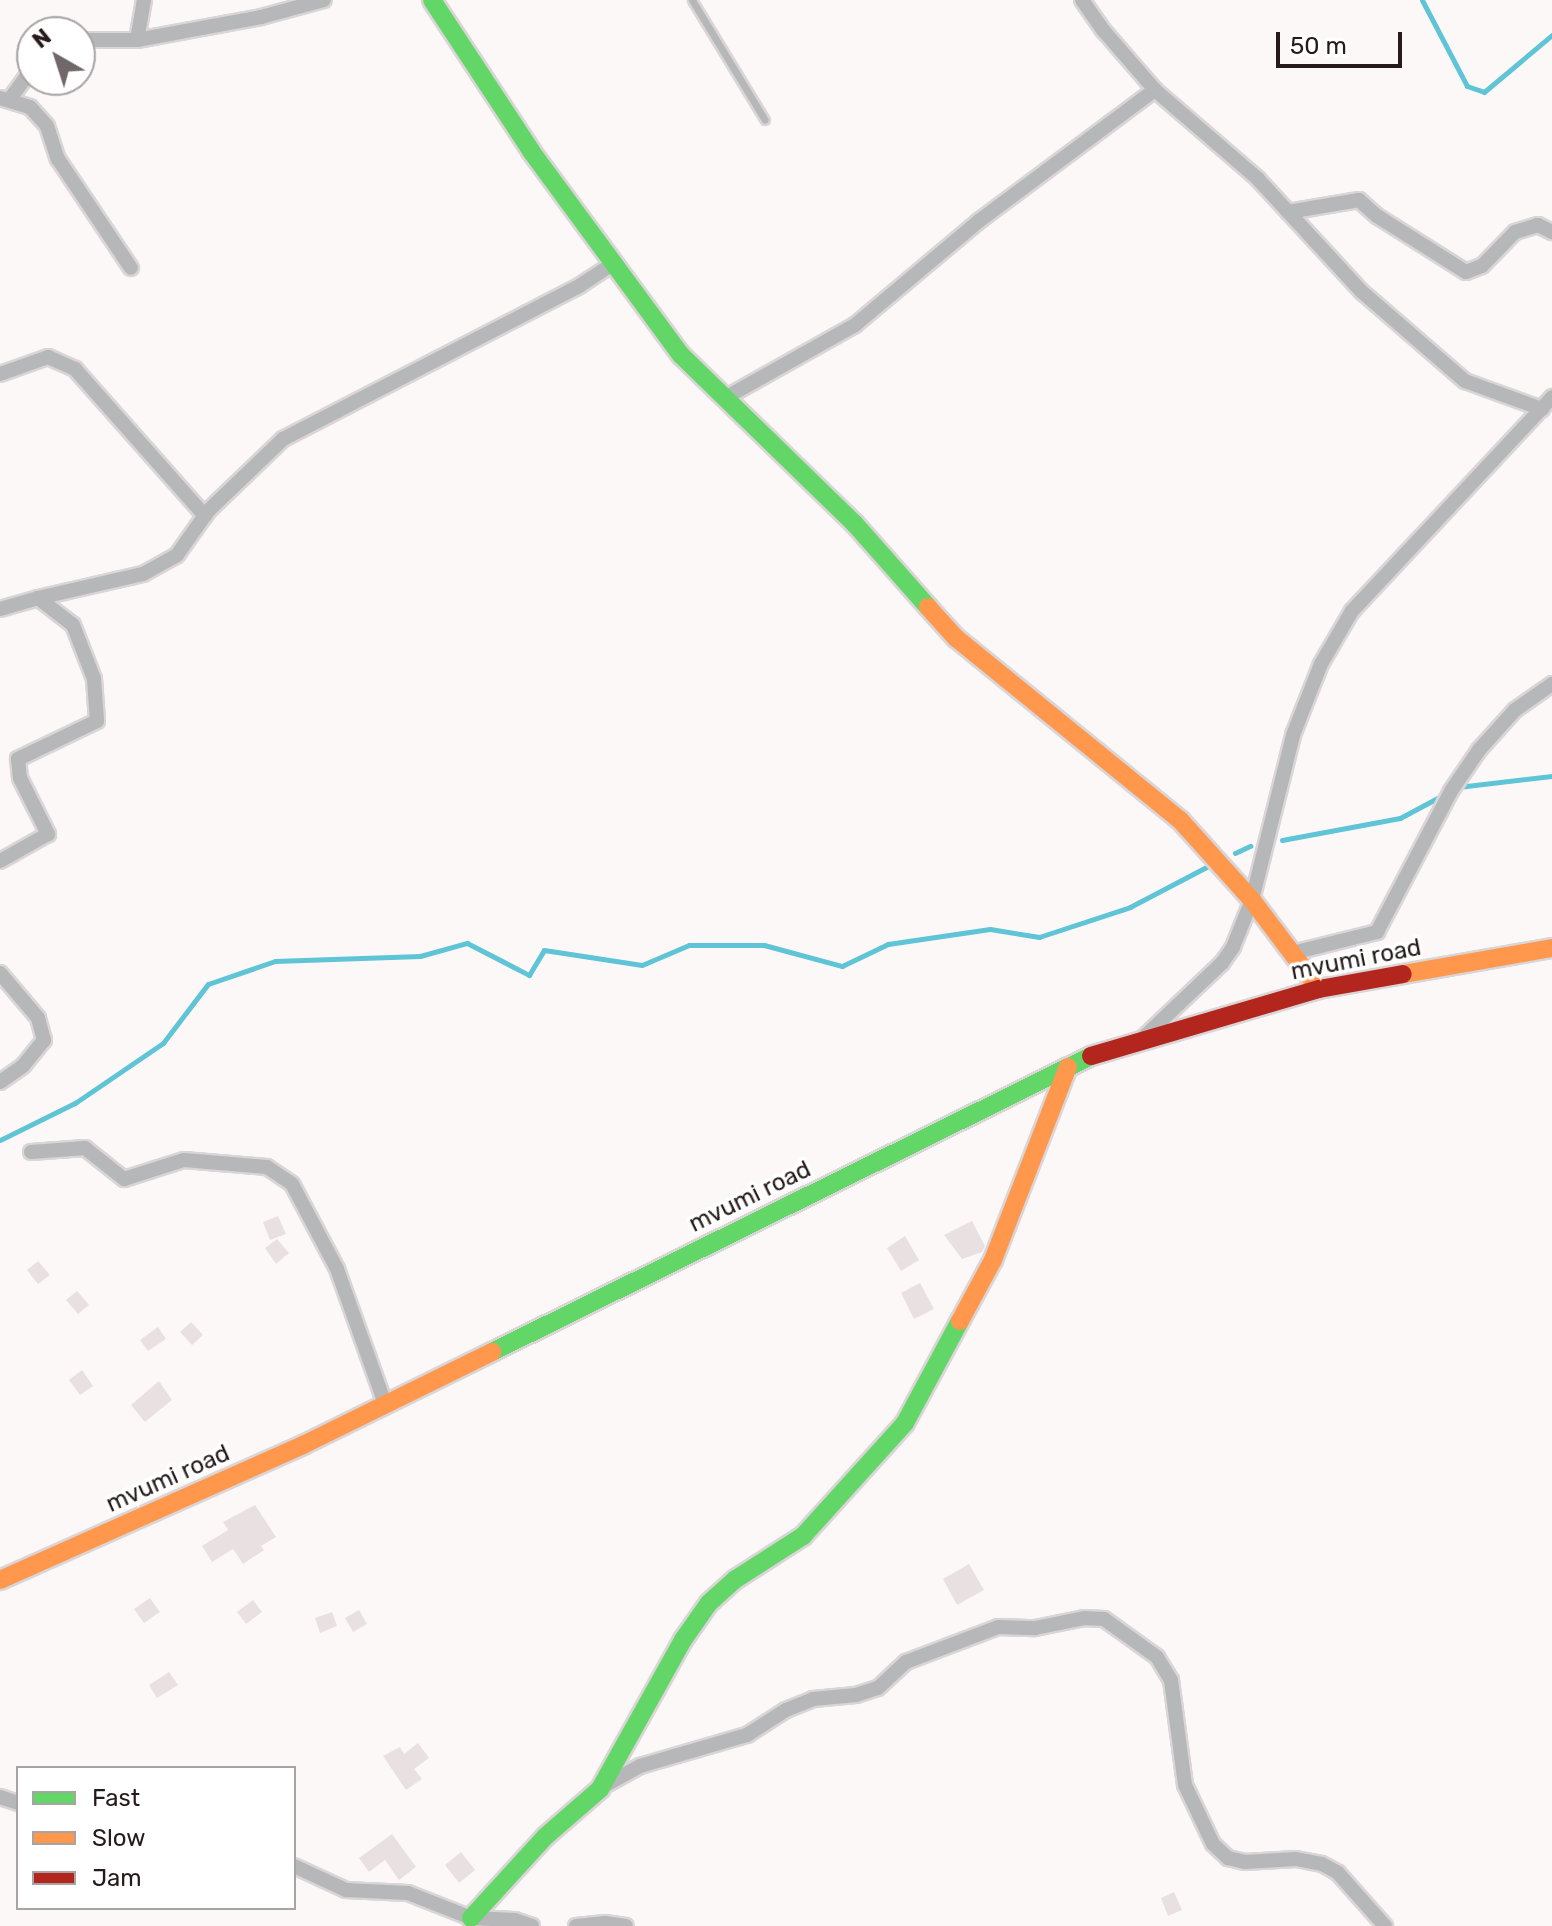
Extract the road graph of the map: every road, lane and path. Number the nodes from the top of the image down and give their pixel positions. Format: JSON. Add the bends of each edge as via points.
{"nodes":[{"id":1,"x":144,"y":0,"type":"edge"},
{"id":2,"x":324,"y":0,"type":"edge"},
{"id":3,"x":432,"y":0,"type":"edge"},
{"id":4,"x":692,"y":0,"type":"edge"},
{"id":5,"x":1082,"y":0,"type":"edge"},
{"id":6,"x":96,"y":40,"type":"edge"},
{"id":7,"x":137,"y":40,"type":"junction"},
{"id":8,"x":1155,"y":90,"type":"junction"},
{"id":9,"x":5,"y":98,"type":"edge"},
{"id":10,"x":765,"y":120,"type":"dead end"},
{"id":11,"x":1288,"y":212,"type":"junction"},
{"id":12,"x":1552,"y":232,"type":"edge"},
{"id":13,"x":611,"y":265,"type":"junction"},
{"id":14,"x":131,"y":268,"type":"dead end"},
{"id":15,"x":0,"y":374,"type":"edge"},
{"id":16,"x":1552,"y":397,"type":"edge"},
{"id":17,"x":725,"y":398,"type":"junction"},
{"id":18,"x":1542,"y":409,"type":"junction"},
{"id":19,"x":205,"y":516,"type":"junction"},
{"id":20,"x":38,"y":598,"type":"junction"},
{"id":21,"x":0,"y":609,"type":"edge"},
{"id":22,"x":1552,"y":684,"type":"edge"},
{"id":23,"x":0,"y":861,"type":"edge"},
{"id":24,"x":1252,"y":900,"type":"junction"},
{"id":25,"x":1552,"y":948,"type":"edge"},
{"id":26,"x":1292,"y":953,"type":"junction"},
{"id":27,"x":0,"y":973,"type":"edge"},
{"id":28,"x":1319,"y":989,"type":"junction"},
{"id":29,"x":1144,"y":1037,"type":"junction"},
{"id":30,"x":1068,"y":1067,"type":"junction"},
{"id":31,"x":0,"y":1082,"type":"edge"},
{"id":32,"x":31,"y":1152,"type":"dead end"},
{"id":33,"x":385,"y":1404,"type":"junction"},
{"id":34,"x":0,"y":1580,"type":"edge"},
{"id":35,"x":600,"y":1789,"type":"junction"},
{"id":36,"x":296,"y":1867,"type":"edge"},
{"id":37,"x":471,"y":1918,"type":"junction"},
{"id":38,"x":532,"y":1926,"type":"edge"},
{"id":39,"x":576,"y":1926,"type":"edge"},
{"id":40,"x":626,"y":1926,"type":"edge"},
{"id":41,"x":1385,"y":1926,"type":"edge"}],
"edges":[{"from":1,"to":7,"type":"street"},
{"from":2,"to":7,"type":"street"},
{"from":3,"to":13,"type":"street"},
{"from":4,"to":10,"type":"lane"},
{"from":5,"to":8,"type":"street"},
{"from":6,"to":7,"type":"street"},
{"from":8,"to":11,"type":"street","via":[[1257,178]]},
{"from":8,"to":17,"type":"street","via":[[979,221],[855,325]]},
{"from":9,"to":14,"type":"street","via":[[30,107],[47,126],[58,159]]},
{"from":11,"to":12,"type":"street","via":[[1359,200],[1466,272],[1482,266],[1515,232],[1538,225]]},
{"from":11,"to":18,"type":"street","via":[[1361,291],[1465,381]]},
{"from":13,"to":17,"type":"street","via":[[681,355]]},
{"from":13,"to":19,"type":"street","via":[[283,439]]},
{"from":15,"to":19,"type":"street","via":[[48,357],[75,369]]},
{"from":16,"to":18,"type":"street"},
{"from":17,"to":24,"type":"street","via":[[854,523],[956,638],[1180,820]]},
{"from":18,"to":24,"type":"street","via":[[1352,611],[1321,664],[1293,735]]},
{"from":19,"to":20,"type":"street","via":[[177,555],[143,574]]},
{"from":20,"to":21,"type":"street"},
{"from":20,"to":23,"type":"street","via":[[73,625],[94,679],[97,721],[18,759],[20,778],[48,834]]},
{"from":22,"to":26,"type":"street","via":[[1515,710],[1479,750],[1451,791],[1377,932]]},
{"from":24,"to":26,"type":"street"},
{"from":24,"to":29,"type":"street","via":[[1222,963]]},
{"from":25,"to":28,"type":"street","name":"mvumi road"},
{"from":26,"to":28,"type":"street"},
{"from":27,"to":31,"type":"street","via":[[38,1018],[44,1040],[23,1066]]},
{"from":28,"to":29,"type":"street","name":"mvumi road"},
{"from":29,"to":30,"type":"street","name":"mvumi road"},
{"from":30,"to":33,"type":"street","name":"mvumi road"},
{"from":30,"to":35,"type":"street","via":[[993,1260],[905,1423],[803,1536],[709,1603]]},
{"from":32,"to":33,"type":"street","via":[[85,1148],[124,1179],[184,1160],[267,1167],[292,1184],[337,1269]]},
{"from":33,"to":34,"type":"street","name":"mvumi road"},
{"from":35,"to":37,"type":"street","via":[[546,1836]]},
{"from":35,"to":41,"type":"street","via":[[640,1766],[747,1735],[813,1699],[878,1688],[906,1662],[964,1638],[998,1627],[1104,1619],[1157,1657],[1171,1680],[1185,1785],[1213,1844],[1228,1858],[1245,1862],[1296,1859],[1322,1864],[1338,1873]]},
{"from":36,"to":37,"type":"street","via":[[346,1890],[408,1893]]},
{"from":37,"to":38,"type":"street"},
{"from":39,"to":40,"type":"street"}]}
